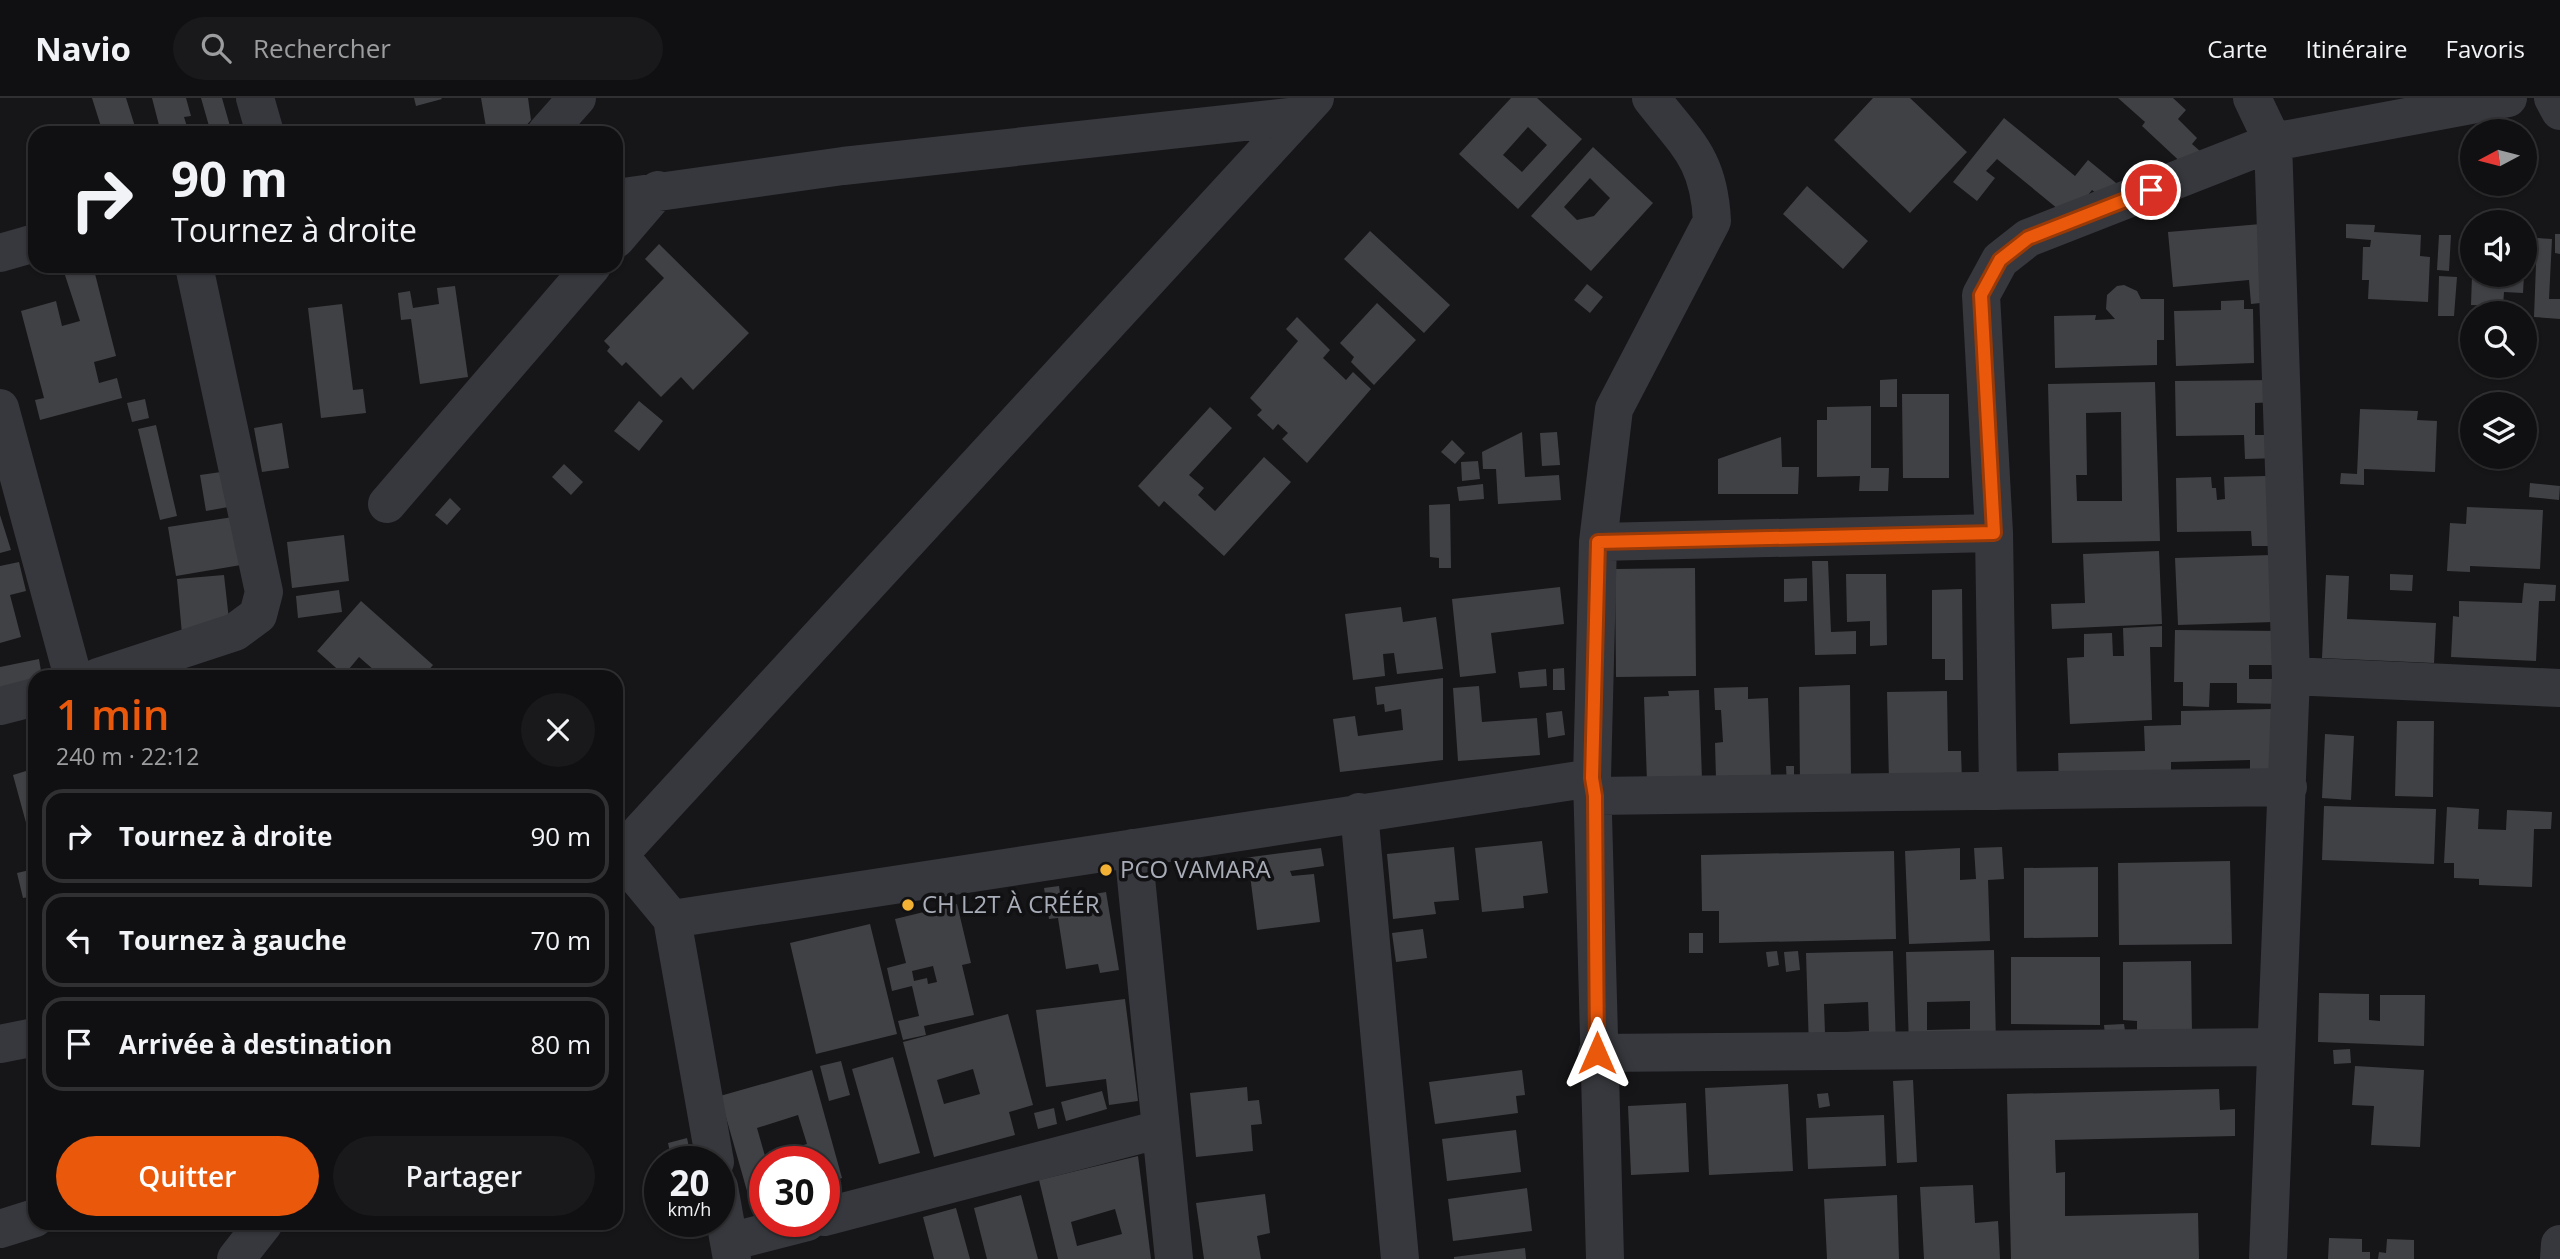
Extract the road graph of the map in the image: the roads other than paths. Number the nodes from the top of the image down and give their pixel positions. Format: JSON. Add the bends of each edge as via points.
{"nodes":[{"id":1,"x":255,"y":98,"type":"edge"},
{"id":2,"x":577,"y":98,"type":"edge"},
{"id":3,"x":1651,"y":98,"type":"edge"},
{"id":4,"x":2252,"y":98,"type":"edge"},
{"id":5,"x":2508,"y":98,"type":"edge"},
{"id":6,"x":2553,"y":98,"type":"edge"},
{"id":7,"x":1307,"y":107,"type":"edge"},
{"id":8,"x":2560,"y":111,"type":"edge"},
{"id":9,"x":263,"y":126,"type":"edge"},
{"id":10,"x":552,"y":126,"type":"edge"},
{"id":11,"x":2273,"y":142,"type":"junction"},
{"id":12,"x":658,"y":190,"type":"junction"},
{"id":13,"x":623,"y":197,"type":"edge"},
{"id":14,"x":623,"y":231,"type":"edge"},
{"id":15,"x":28,"y":245,"type":"edge"},
{"id":16,"x":0,"y":253,"type":"edge"},
{"id":17,"x":196,"y":273,"type":"edge"},
{"id":18,"x":586,"y":273,"type":"edge"},
{"id":19,"x":2,"y":423,"type":"edge"},
{"id":20,"x":387,"y":504,"type":"dead end"},
{"id":21,"x":1994,"y":533,"type":"junction"},
{"id":22,"x":1598,"y":542,"type":"junction"},
{"id":23,"x":71,"y":670,"type":"edge"},
{"id":24,"x":120,"y":670,"type":"edge"},
{"id":25,"x":2291,"y":677,"type":"junction"},
{"id":26,"x":2560,"y":688,"type":"edge"},
{"id":27,"x":28,"y":698,"type":"edge"},
{"id":28,"x":0,"y":706,"type":"edge"},
{"id":29,"x":1594,"y":787,"type":"junction"},
{"id":30,"x":2288,"y":787,"type":"junction"},
{"id":31,"x":1998,"y":791,"type":"junction"},
{"id":32,"x":1359,"y":812,"type":"junction"},
{"id":33,"x":1133,"y":848,"type":"junction"},
{"id":34,"x":623,"y":849,"type":"edge"},
{"id":35,"x":623,"y":863,"type":"edge"},
{"id":36,"x":671,"y":919,"type":"junction"},
{"id":37,"x":28,"y":1038,"type":"edge"},
{"id":38,"x":0,"y":1044,"type":"edge"},
{"id":39,"x":2274,"y":1047,"type":"junction"},
{"id":40,"x":1597,"y":1053,"type":"junction"},
{"id":41,"x":1161,"y":1129,"type":"junction"},
{"id":42,"x":712,"y":1146,"type":"edge"},
{"id":43,"x":840,"y":1213,"type":"edge"},
{"id":44,"x":28,"y":1220,"type":"edge"},
{"id":45,"x":0,"y":1228,"type":"edge"},
{"id":46,"x":259,"y":1230,"type":"edge"},
{"id":47,"x":766,"y":1237,"type":"edge"},
{"id":48,"x":2560,"y":1244,"type":"edge"},
{"id":49,"x":731,"y":1250,"type":"edge"},
{"id":50,"x":236,"y":1259,"type":"edge"},
{"id":51,"x":1174,"y":1259,"type":"edge"},
{"id":52,"x":1400,"y":1259,"type":"edge"},
{"id":53,"x":1605,"y":1259,"type":"edge"},
{"id":54,"x":2267,"y":1259,"type":"edge"},
{"id":55,"x":2559,"y":1259,"type":"edge"}],
"edges":[{"from":1,"to":9,"type":"street"},
{"from":2,"to":10,"type":"street"},
{"from":3,"to":22,"type":"street","via":[[1701,162],[1710,189],[1712,221],[1614,408]]},
{"from":4,"to":11,"type":"street"},
{"from":5,"to":11,"type":"street"},
{"from":6,"to":8,"type":"street"},
{"from":7,"to":12,"type":"street"},
{"from":7,"to":34,"type":"street"},
{"from":11,"to":21,"type":"street","via":[[2028,238],[2000,260],[1981,295]]},
{"from":11,"to":25,"type":"street"},
{"from":12,"to":13,"type":"street"},
{"from":12,"to":14,"type":"street"},
{"from":15,"to":16,"type":"street"},
{"from":17,"to":24,"type":"street","via":[[264,592],[258,615],[236,632]]},
{"from":18,"to":20,"type":"street"},
{"from":19,"to":23,"type":"street"},
{"from":21,"to":22,"type":"street"},
{"from":21,"to":31,"type":"street"},
{"from":22,"to":29,"type":"street"},
{"from":25,"to":26,"type":"street"},
{"from":25,"to":30,"type":"street"},
{"from":27,"to":28,"type":"street"},
{"from":29,"to":31,"type":"street"},
{"from":29,"to":32,"type":"street"},
{"from":29,"to":40,"type":"street"},
{"from":30,"to":31,"type":"street"},
{"from":30,"to":39,"type":"street"},
{"from":32,"to":33,"type":"street"},
{"from":32,"to":52,"type":"street"},
{"from":33,"to":36,"type":"street"},
{"from":33,"to":41,"type":"street"},
{"from":35,"to":36,"type":"street"},
{"from":36,"to":42,"type":"street"},
{"from":37,"to":38,"type":"street"},
{"from":39,"to":40,"type":"street"},
{"from":39,"to":54,"type":"street"},
{"from":40,"to":53,"type":"street"},
{"from":41,"to":43,"type":"street"},
{"from":41,"to":51,"type":"street"},
{"from":44,"to":45,"type":"street"},
{"from":46,"to":50,"type":"street"},
{"from":47,"to":49,"type":"street"},
{"from":48,"to":55,"type":"street"}]}
